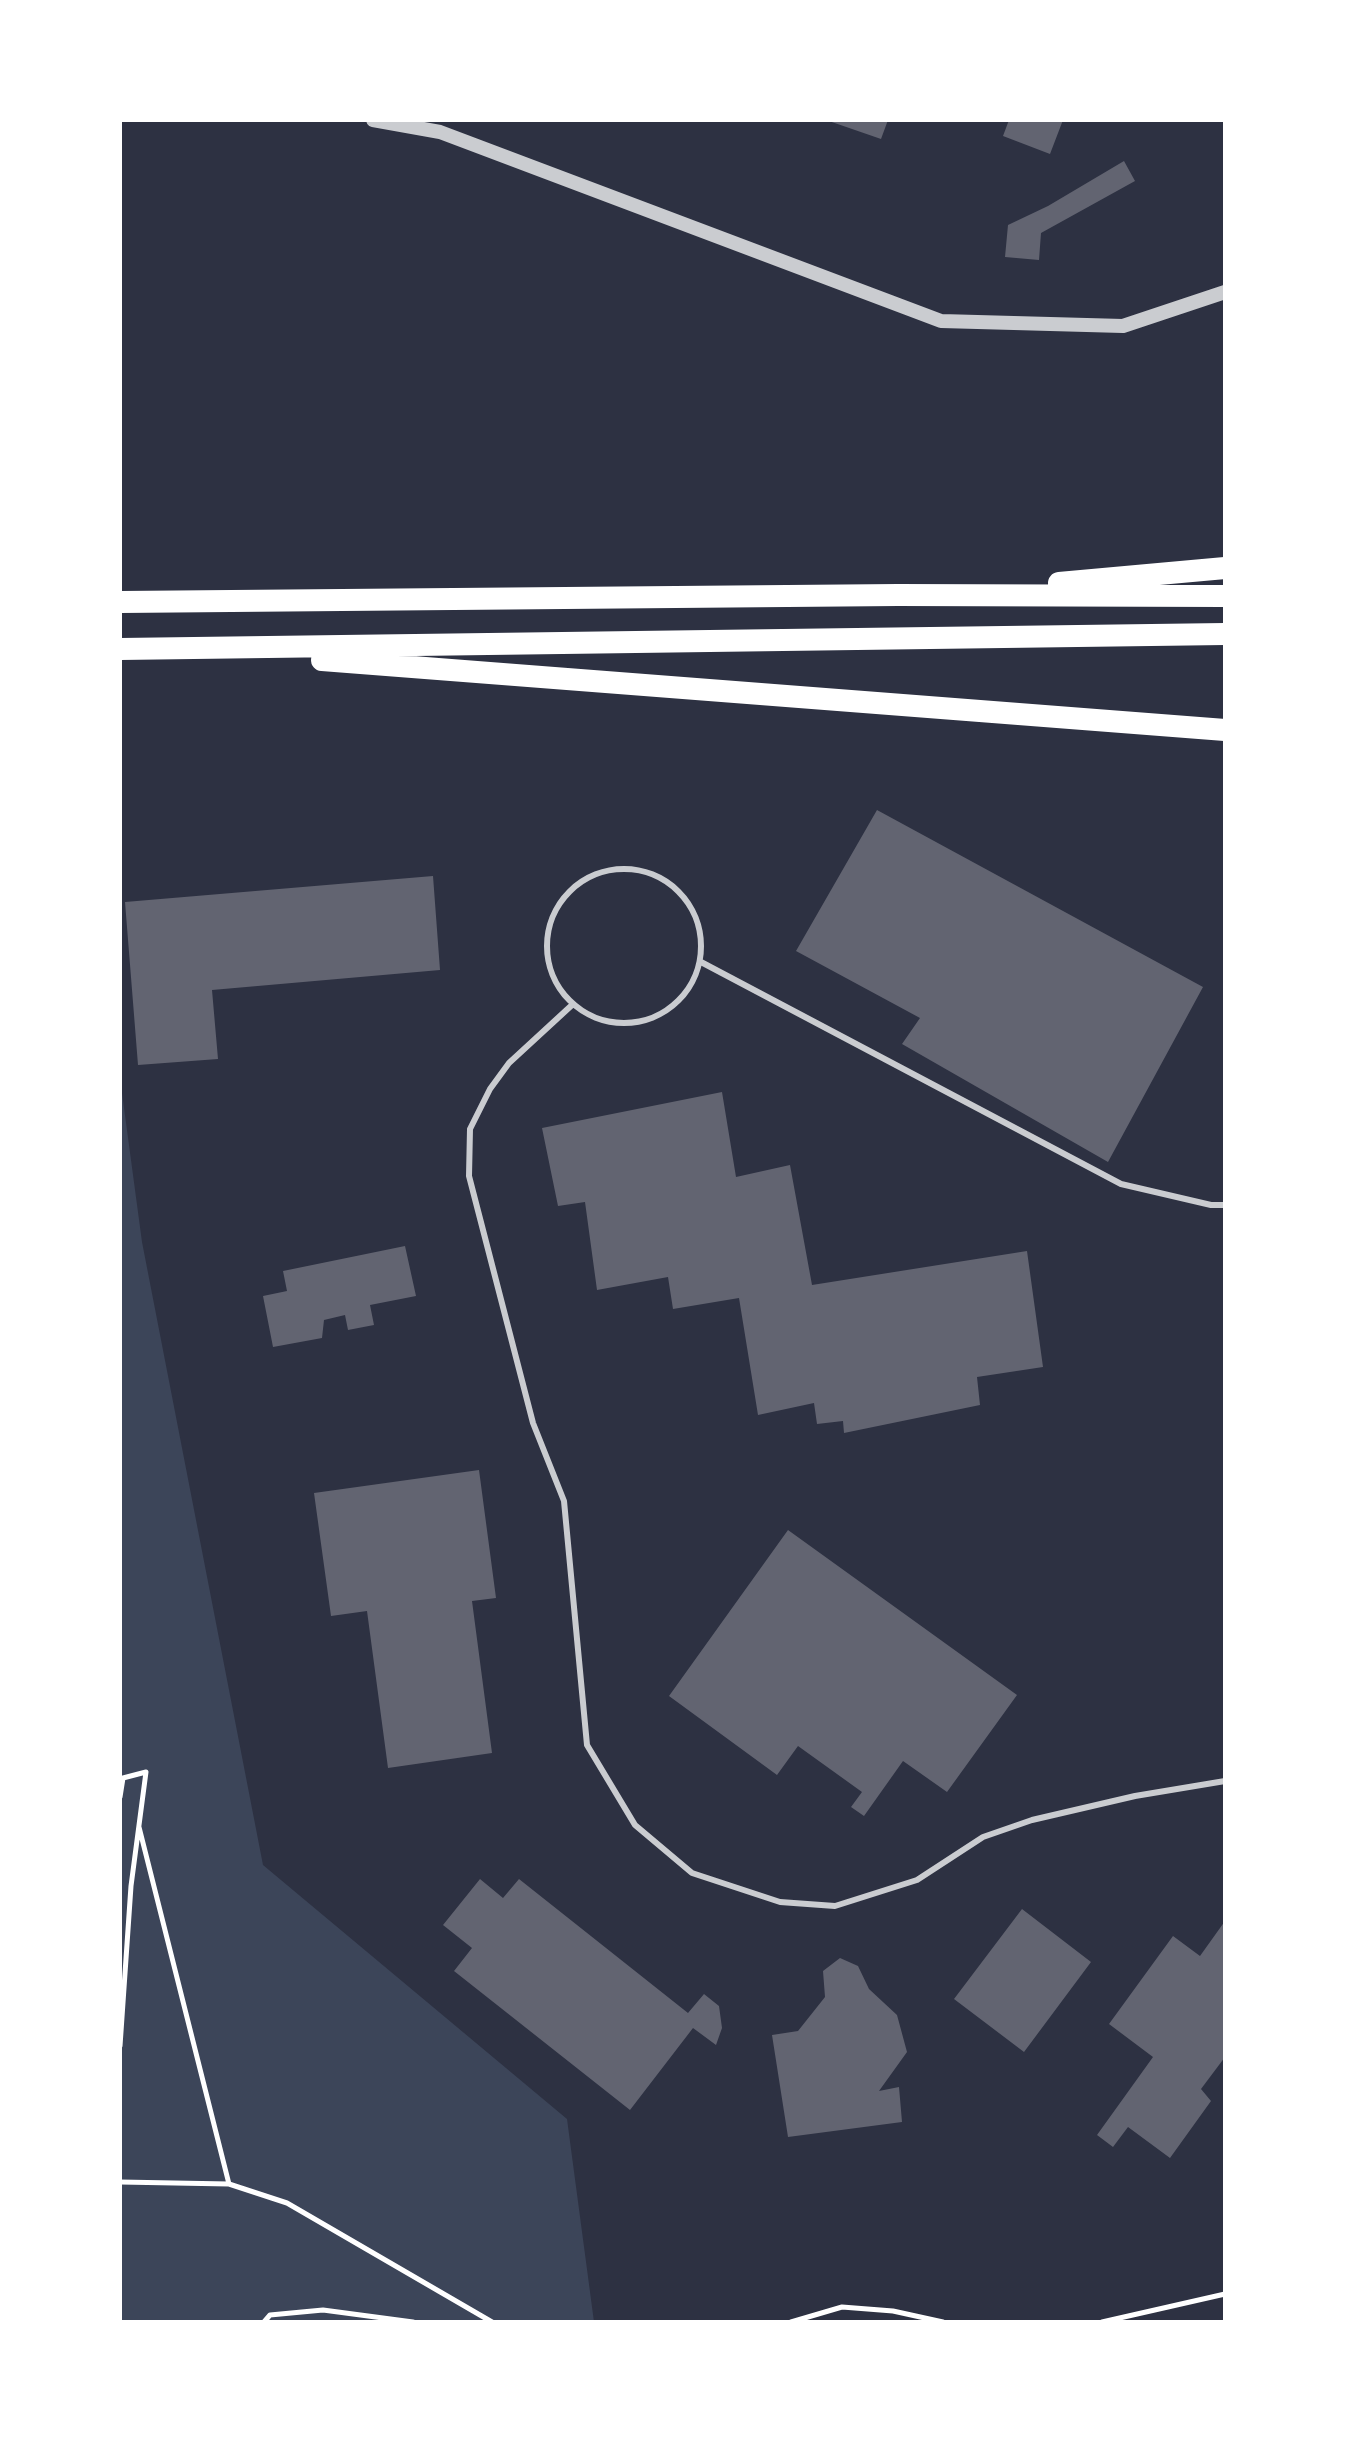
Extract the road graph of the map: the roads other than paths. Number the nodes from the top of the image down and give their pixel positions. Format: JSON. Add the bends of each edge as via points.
{"nodes":[{"id":1,"x":373,"y":120,"type":"edge"},
{"id":2,"x":1225,"y":292,"type":"edge"},
{"id":3,"x":1225,"y":568,"type":"edge"},
{"id":4,"x":898,"y":595,"type":"junction"},
{"id":5,"x":1225,"y":596,"type":"edge"},
{"id":6,"x":120,"y":602,"type":"edge"},
{"id":7,"x":1225,"y":634,"type":"edge"},
{"id":8,"x":120,"y":649,"type":"edge"},
{"id":9,"x":185,"y":649,"type":"junction"},
{"id":10,"x":1225,"y":730,"type":"edge"},
{"id":11,"x":701,"y":962,"type":"junction"},
{"id":12,"x":572,"y":1005,"type":"junction"},
{"id":13,"x":1225,"y":1205,"type":"edge"},
{"id":14,"x":1225,"y":1781,"type":"edge"}],
"edges":[{"from":1,"to":2,"type":"street","via":[[440,132],[941,321],[1123,326]]},
{"from":3,"to":4,"type":"highway"},
{"from":4,"to":5,"type":"highway"},
{"from":4,"to":6,"type":"highway"},
{"from":7,"to":9,"type":"highway"},
{"from":8,"to":9,"type":"highway"},
{"from":9,"to":10,"type":"highway"},
{"from":11,"to":12,"type":"lane","via":[[683,999],[649,1021],[609,1023]]},
{"from":11,"to":12,"type":"lane","via":[[699,922],[677,888],[641,869],[600,872],[566,894],[548,930],[550,971]]},
{"from":11,"to":13,"type":"lane","via":[[1121,1184]]},
{"from":12,"to":14,"type":"lane","via":[[509,1063],[490,1089],[470,1129],[469,1176],[533,1423],[564,1501],[587,1745],[635,1825],[692,1873],[780,1902],[835,1906],[917,1880],[983,1837],[1032,1820]]}]}
